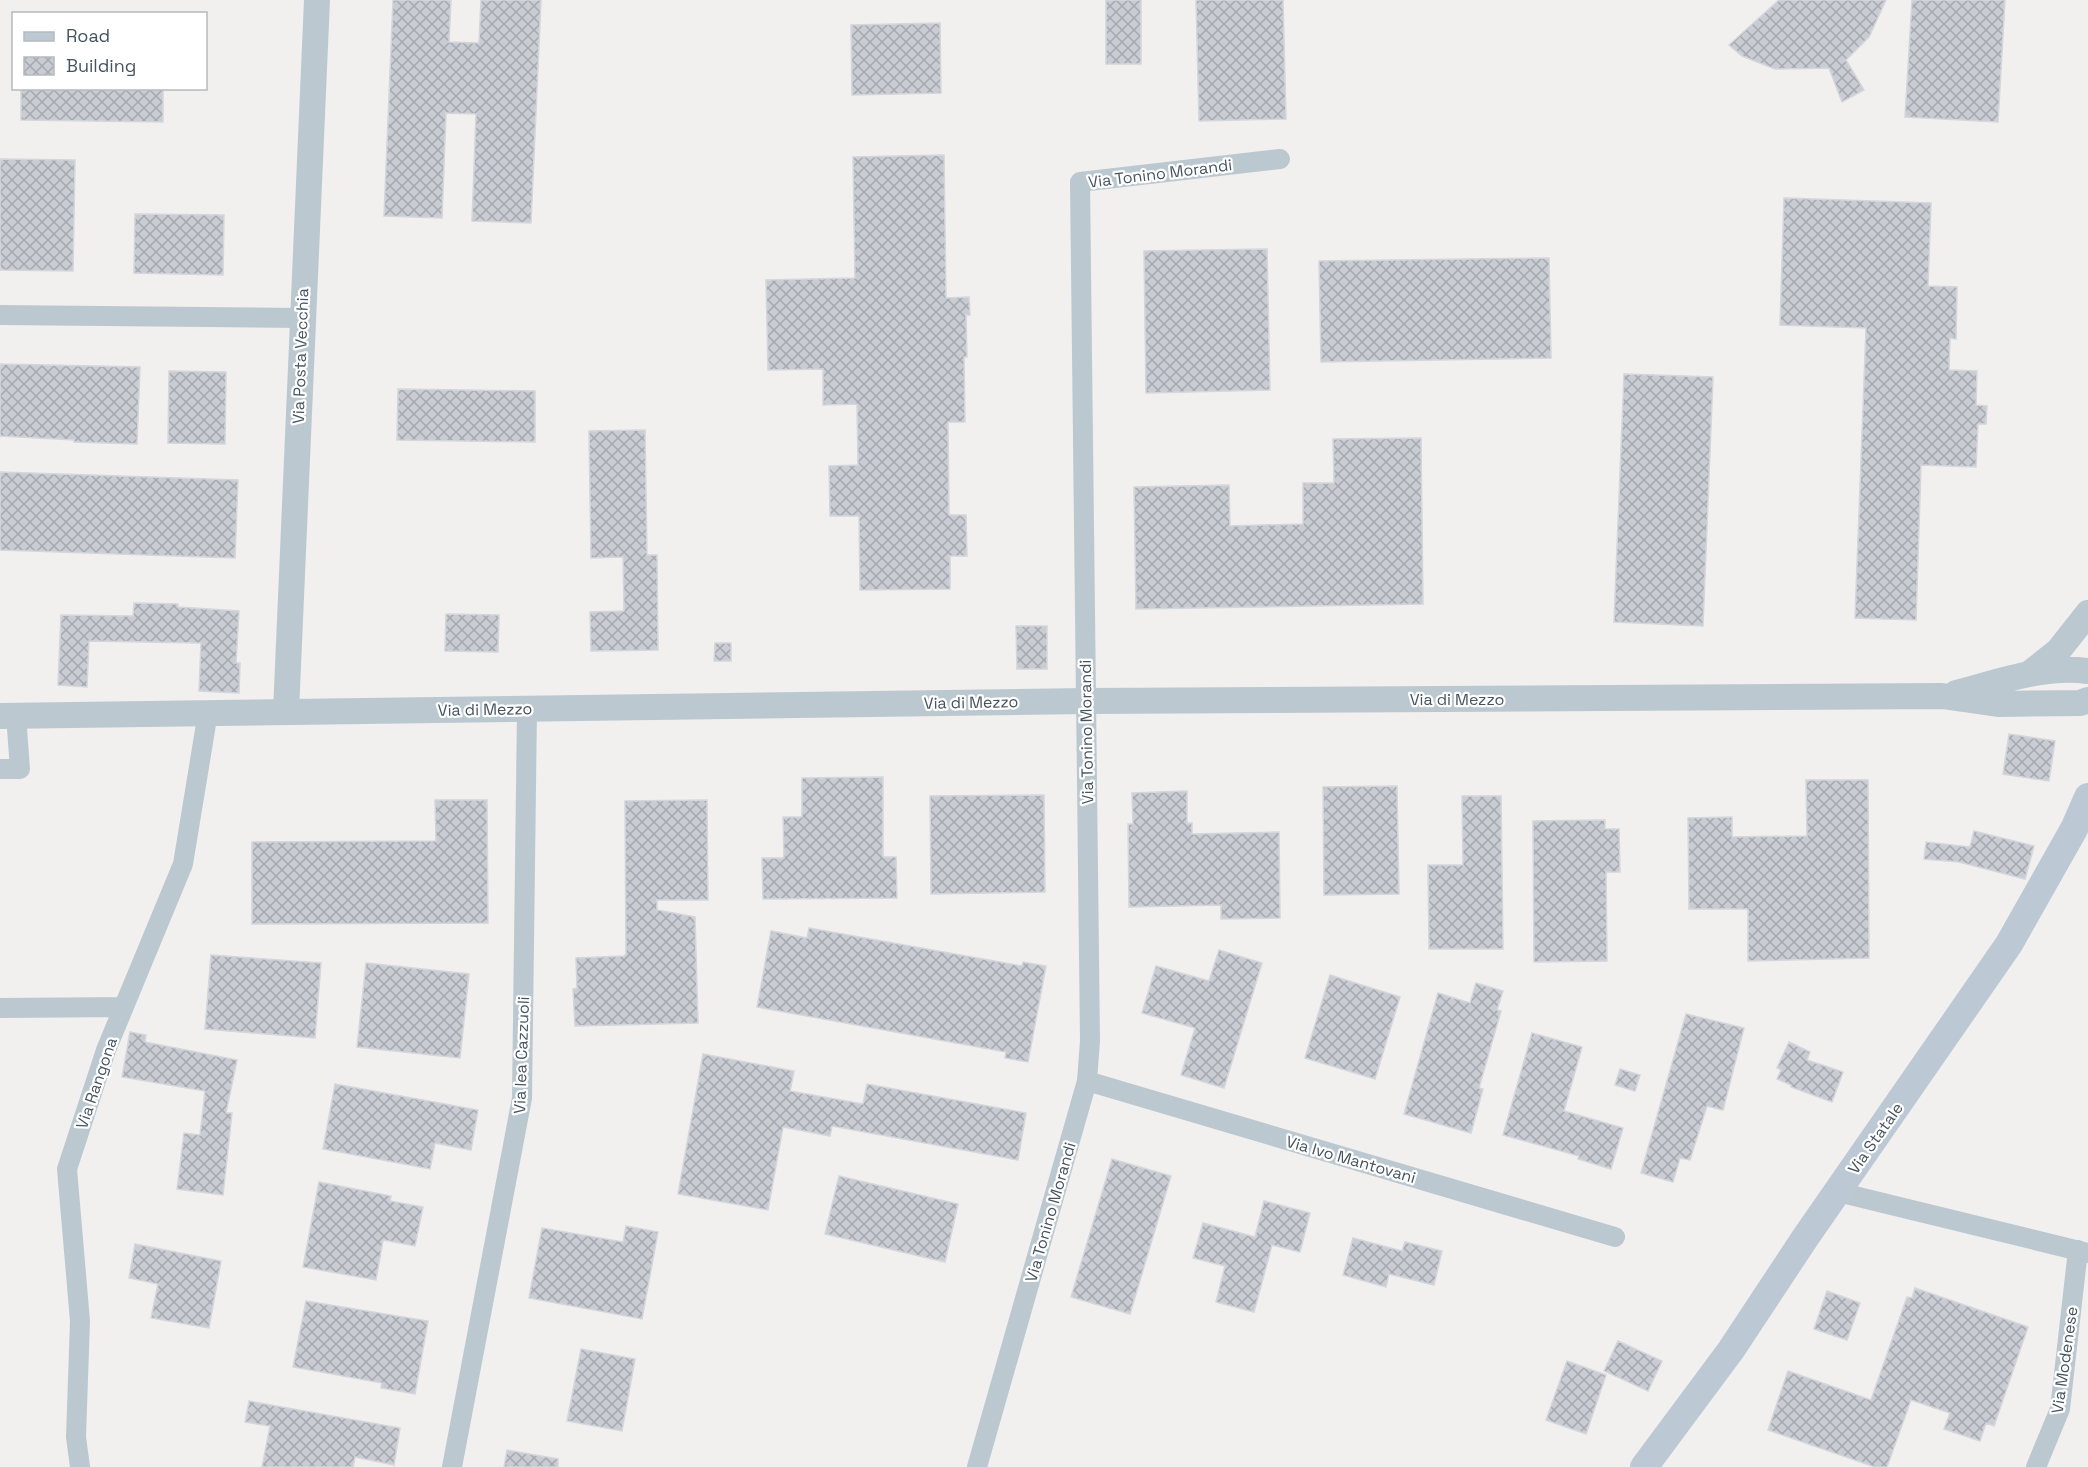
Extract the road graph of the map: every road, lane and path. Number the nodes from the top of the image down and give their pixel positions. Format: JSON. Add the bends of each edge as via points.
{"nodes":[{"id":1,"x":317,"y":0,"type":"edge"},
{"id":2,"x":1280,"y":159,"type":"dead end"},
{"id":3,"x":0,"y":315,"type":"edge"},
{"id":4,"x":302,"y":318,"type":"junction"},
{"id":5,"x":2088,"y":613,"type":"edge"},
{"id":6,"x":2088,"y":671,"type":"edge"},
{"id":7,"x":2029,"y":674,"type":"junction"},
{"id":8,"x":1942,"y":696,"type":"junction"},
{"id":9,"x":1086,"y":700,"type":"junction"},
{"id":10,"x":2085,"y":704,"type":"edge"},
{"id":11,"x":527,"y":709,"type":"junction"},
{"id":12,"x":208,"y":712,"type":"junction"},
{"id":13,"x":286,"y":712,"type":"junction"},
{"id":14,"x":8,"y":716,"type":"edge"},
{"id":15,"x":0,"y":769,"type":"edge"},
{"id":16,"x":2088,"y":796,"type":"edge"},
{"id":17,"x":124,"y":1007,"type":"junction"},
{"id":18,"x":0,"y":1008,"type":"edge"},
{"id":19,"x":1087,"y":1081,"type":"junction"},
{"id":20,"x":1838,"y":1192,"type":"junction"},
{"id":21,"x":1616,"y":1237,"type":"dead end"},
{"id":22,"x":2083,"y":1252,"type":"edge"},
{"id":23,"x":80,"y":1467,"type":"edge"},
{"id":24,"x":453,"y":1467,"type":"edge"},
{"id":25,"x":977,"y":1467,"type":"edge"},
{"id":26,"x":1644,"y":1467,"type":"edge"},
{"id":27,"x":2036,"y":1467,"type":"edge"}],
"edges":[{"from":1,"to":4,"type":"street","name":"Via Posta Vecchia"},
{"from":2,"to":9,"type":"street","name":"Via Tonino Morandi","via":[[1080,182]]},
{"from":3,"to":4,"type":"street"},
{"from":4,"to":13,"type":"street","name":"Via Posta Vecchia"},
{"from":5,"to":7,"type":"street","via":[[2058,651]]},
{"from":6,"to":7,"type":"street"},
{"from":7,"to":8,"type":"street"},
{"from":8,"to":9,"type":"street","name":"Via di Mezzo"},
{"from":8,"to":10,"type":"street","via":[[1998,704]]},
{"from":9,"to":11,"type":"street","name":"Via di Mezzo"},
{"from":9,"to":19,"type":"street","name":"Via Tonino Morandi","via":[[1090,1041]]},
{"from":11,"to":13,"type":"street","name":"Via di Mezzo"},
{"from":11,"to":24,"type":"street","name":"Via lea Cazzuoli","via":[[522,1098]]},
{"from":12,"to":13,"type":"street","name":"Via di Mezzo"},
{"from":12,"to":14,"type":"street","name":"Via di Mezzo"},
{"from":12,"to":17,"type":"street","name":"Via Rangona","via":[[183,864]]},
{"from":14,"to":15,"type":"street","via":[[20,769]]},
{"from":16,"to":20,"type":"main road","name":"Via Statale","via":[[2074,829],[2009,944]]},
{"from":17,"to":18,"type":"street"},
{"from":17,"to":23,"type":"street","name":"Via Rangona","via":[[67,1169],[80,1321],[75,1437]]},
{"from":19,"to":21,"type":"street","name":"Via Ivo Mantovani"},
{"from":19,"to":25,"type":"street","name":"Via Tonino Morandi"},
{"from":20,"to":22,"type":"street"},
{"from":20,"to":26,"type":"main road","name":"Via Statale","via":[[1731,1350]]},
{"from":22,"to":27,"type":"street","name":"Via Modenese","via":[[2060,1409]]}]}
